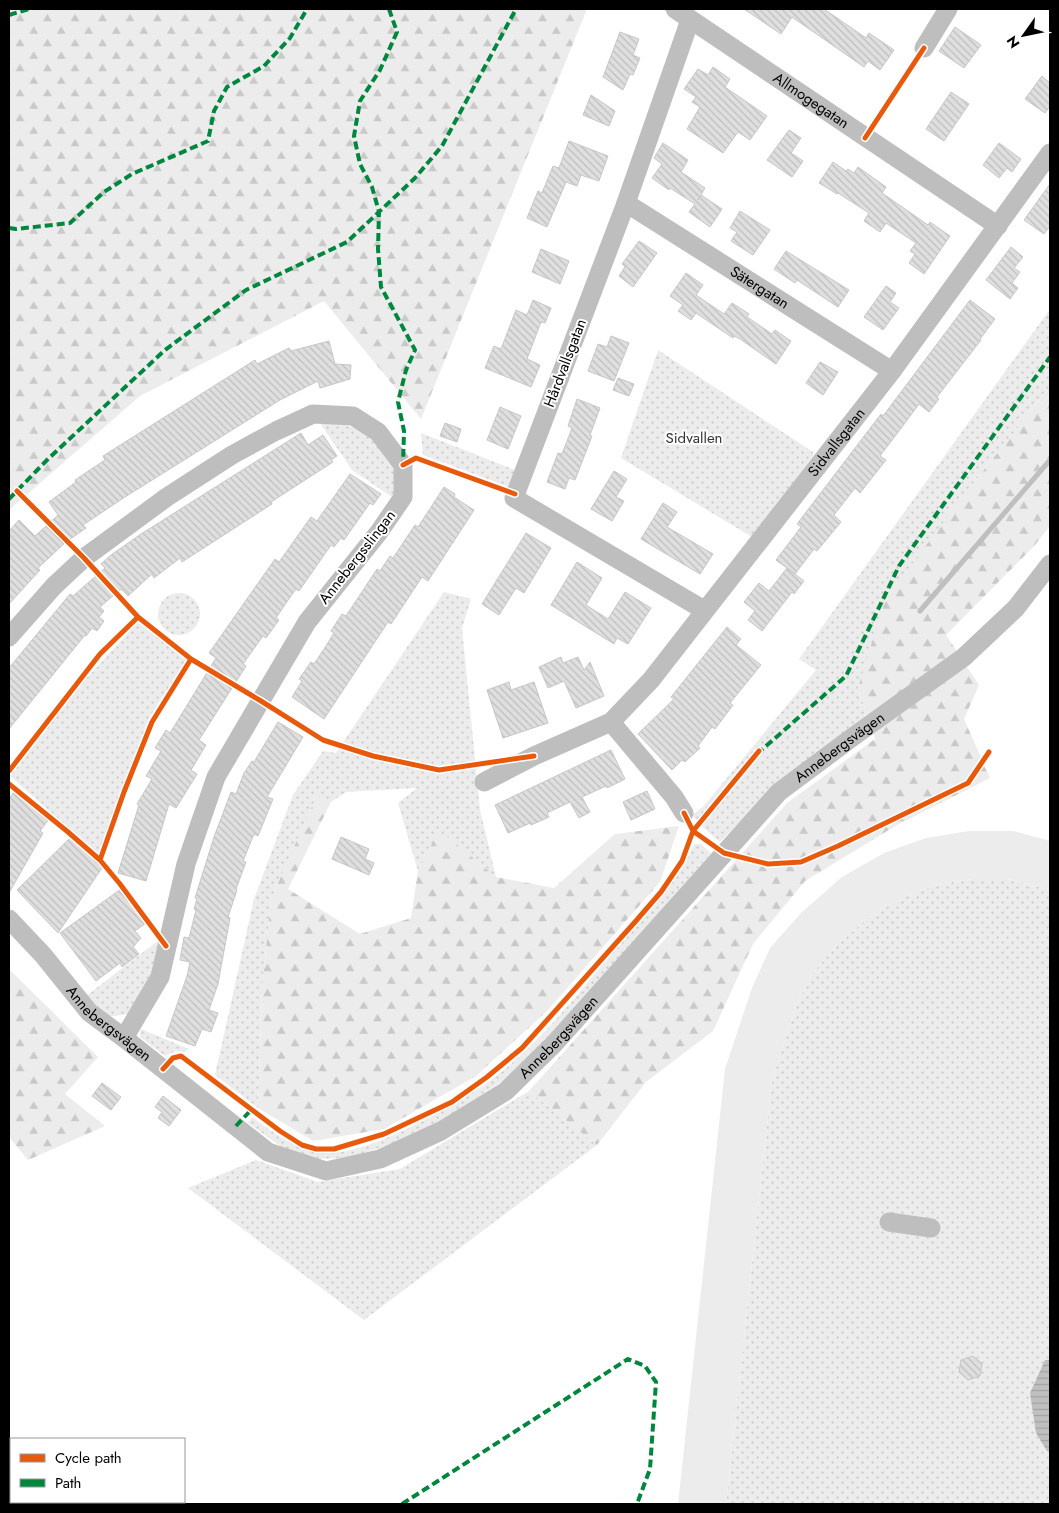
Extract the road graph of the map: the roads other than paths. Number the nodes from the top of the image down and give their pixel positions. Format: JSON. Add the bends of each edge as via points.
{"nodes":[{"id":1,"x":675,"y":9,"type":"edge"},
{"id":2,"x":948,"y":9,"type":"edge"},
{"id":3,"x":690,"y":20,"type":"junction"},
{"id":4,"x":924,"y":48,"type":"dead end"},
{"id":5,"x":1050,"y":153,"type":"edge"},
{"id":6,"x":626,"y":202,"type":"junction"},
{"id":7,"x":998,"y":226,"type":"junction"},
{"id":8,"x":892,"y":371,"type":"junction"},
{"id":9,"x":1050,"y":564,"type":"edge"},
{"id":10,"x":704,"y":610,"type":"junction"},
{"id":11,"x":9,"y":638,"type":"edge"},
{"id":12,"x":610,"y":722,"type":"junction"},
{"id":13,"x":484,"y":782,"type":"dead end"},
{"id":14,"x":684,"y":813,"type":"dead end"},
{"id":15,"x":9,"y":919,"type":"edge"},
{"id":16,"x":124,"y":1038,"type":"junction"},
{"id":17,"x":889,"y":1222,"type":"dead end"},
{"id":18,"x":932,"y":1228,"type":"dead end"}],
"edges":[{"from":1,"to":3,"type":"street","name":"Allmogegatan"},
{"from":2,"to":4,"type":"street"},
{"from":3,"to":6,"type":"street","name":"Hårdvallsgatan"},
{"from":3,"to":7,"type":"street","name":"Allmogegatan"},
{"from":5,"to":7,"type":"street","name":"Sidvallsgatan"},
{"from":6,"to":8,"type":"street","name":"Sätergatan"},
{"from":6,"to":10,"type":"street","name":"Hårdvallsgatan","via":[[514,498]]},
{"from":7,"to":8,"type":"street","name":"Sidvallsgatan"},
{"from":8,"to":10,"type":"street","name":"Sidvallsgatan"},
{"from":9,"to":16,"type":"street","name":"Annebergsvägen","via":[[1016,608],[964,657],[778,792],[554,1044],[506,1091],[441,1131],[380,1158],[326,1171],[268,1152]]},
{"from":10,"to":12,"type":"street","name":"Sidvallsgatan","via":[[651,680]]},
{"from":11,"to":16,"type":"street","name":"Annebergsslingan","via":[[54,586],[84,558],[167,497],[276,430],[313,414],[352,416],[378,432],[403,465],[403,497],[307,622],[216,777],[186,864],[160,978]]},
{"from":12,"to":13,"type":"street","name":"Sidvallsgatan"},
{"from":12,"to":14,"type":"street"},
{"from":15,"to":16,"type":"street","name":"Annebergsvägen","via":[[89,1012]]},
{"from":17,"to":18,"type":"street"}]}
